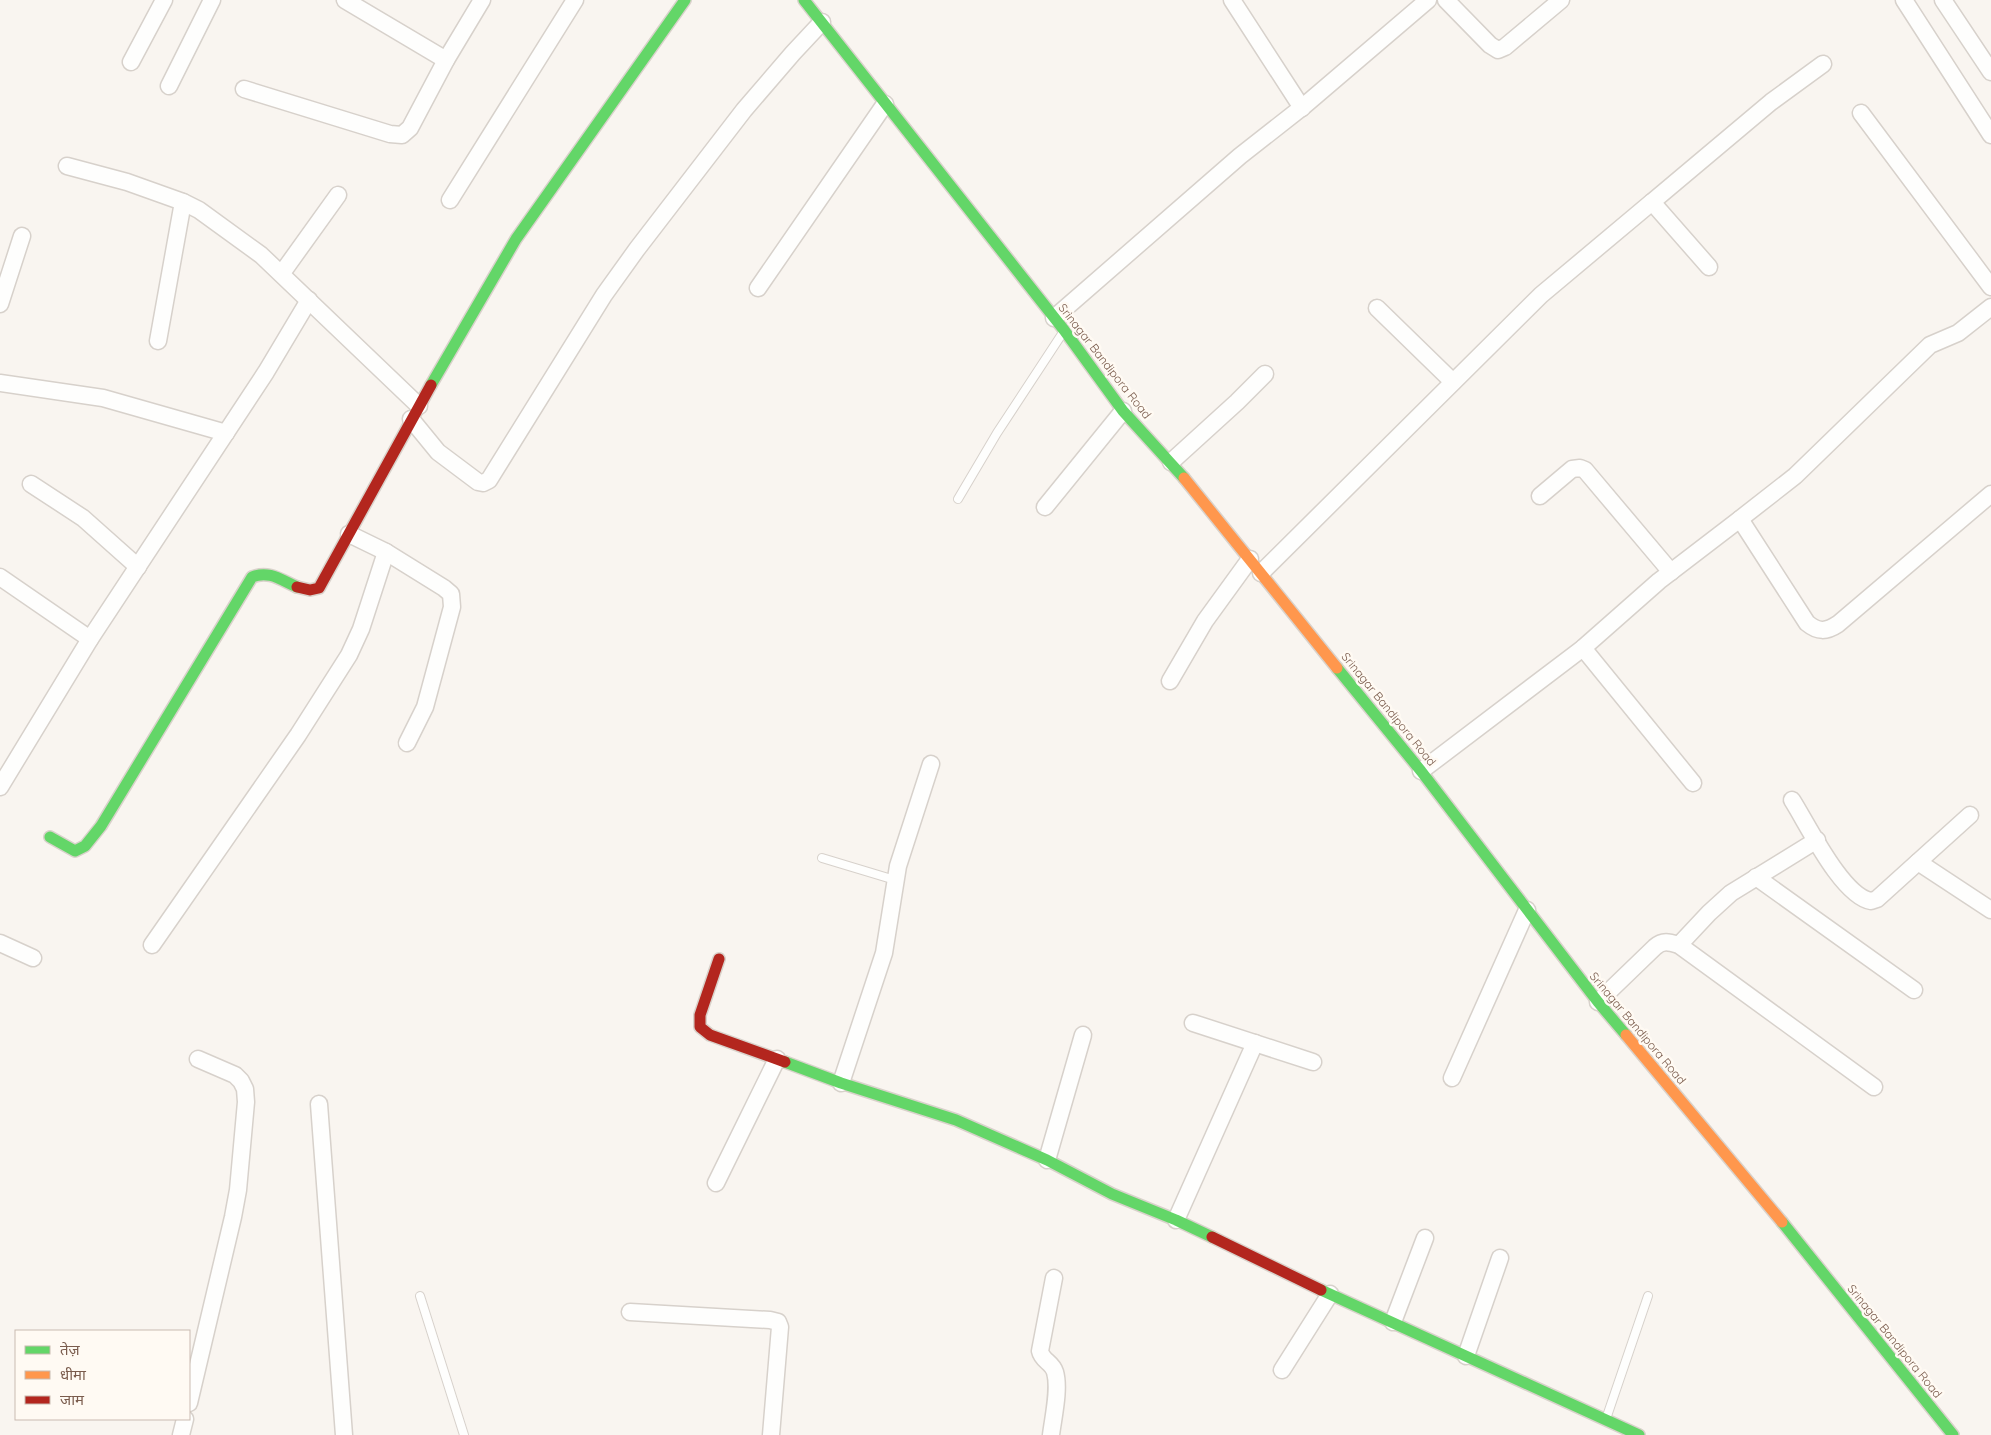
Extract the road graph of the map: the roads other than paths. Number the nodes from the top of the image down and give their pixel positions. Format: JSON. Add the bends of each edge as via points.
{"nodes":[{"id":1,"x":164,"y":0,"type":"edge"},
{"id":2,"x":212,"y":0,"type":"edge"},
{"id":3,"x":345,"y":0,"type":"edge"},
{"id":4,"x":482,"y":0,"type":"edge"},
{"id":5,"x":575,"y":0,"type":"edge"},
{"id":6,"x":685,"y":0,"type":"edge"},
{"id":7,"x":804,"y":0,"type":"edge"},
{"id":8,"x":1232,"y":0,"type":"edge"},
{"id":9,"x":1428,"y":0,"type":"edge"},
{"id":10,"x":1446,"y":0,"type":"edge"},
{"id":11,"x":1561,"y":0,"type":"edge"},
{"id":12,"x":1904,"y":0,"type":"edge"},
{"id":13,"x":1943,"y":0,"type":"edge"},
{"id":14,"x":822,"y":22,"type":"junction"},
{"id":15,"x":446,"y":60,"type":"junction"},
{"id":16,"x":132,"y":62,"type":"dead end"},
{"id":17,"x":1823,"y":64,"type":"dead end"},
{"id":18,"x":1991,"y":71,"type":"edge"},
{"id":19,"x":169,"y":86,"type":"dead end"},
{"id":20,"x":244,"y":89,"type":"dead end"},
{"id":21,"x":885,"y":104,"type":"junction"},
{"id":22,"x":1302,"y":108,"type":"junction"},
{"id":23,"x":1861,"y":113,"type":"dead end"},
{"id":24,"x":1991,"y":135,"type":"edge"},
{"id":25,"x":67,"y":166,"type":"dead end"},
{"id":26,"x":338,"y":195,"type":"dead end"},
{"id":27,"x":450,"y":200,"type":"dead end"},
{"id":28,"x":183,"y":202,"type":"junction"},
{"id":29,"x":1652,"y":202,"type":"junction"},
{"id":30,"x":22,"y":236,"type":"dead end"},
{"id":31,"x":1709,"y":267,"type":"dead end"},
{"id":32,"x":282,"y":273,"type":"junction"},
{"id":33,"x":1991,"y":287,"type":"edge"},
{"id":34,"x":758,"y":288,"type":"dead end"},
{"id":35,"x":309,"y":300,"type":"junction"},
{"id":36,"x":0,"y":301,"type":"edge"},
{"id":37,"x":1991,"y":307,"type":"edge"},
{"id":38,"x":1377,"y":308,"type":"dead end"},
{"id":39,"x":1059,"y":324,"type":"junction"},
{"id":40,"x":158,"y":341,"type":"dead end"},
{"id":41,"x":1265,"y":374,"type":"dead end"},
{"id":42,"x":1453,"y":382,"type":"junction"},
{"id":43,"x":0,"y":383,"type":"edge"},
{"id":44,"x":1123,"y":411,"type":"junction"},
{"id":45,"x":415,"y":412,"type":"junction"},
{"id":46,"x":226,"y":433,"type":"junction"},
{"id":47,"x":1171,"y":462,"type":"junction"},
{"id":48,"x":31,"y":484,"type":"dead end"},
{"id":49,"x":1991,"y":494,"type":"edge"},
{"id":50,"x":1540,"y":496,"type":"dead end"},
{"id":51,"x":958,"y":498,"type":"dead end"},
{"id":52,"x":1045,"y":507,"type":"dead end"},
{"id":53,"x":1740,"y":519,"type":"junction"},
{"id":54,"x":349,"y":534,"type":"junction"},
{"id":55,"x":386,"y":552,"type":"junction"},
{"id":56,"x":1250,"y":560,"type":"junction"},
{"id":57,"x":138,"y":567,"type":"junction"},
{"id":58,"x":1671,"y":572,"type":"junction"},
{"id":59,"x":1261,"y":573,"type":"junction"},
{"id":60,"x":0,"y":577,"type":"edge"},
{"id":61,"x":90,"y":639,"type":"junction"},
{"id":62,"x":1583,"y":648,"type":"junction"},
{"id":63,"x":1170,"y":681,"type":"dead end"},
{"id":64,"x":407,"y":743,"type":"dead end"},
{"id":65,"x":931,"y":764,"type":"dead end"},
{"id":66,"x":1421,"y":770,"type":"junction"},
{"id":67,"x":1693,"y":783,"type":"dead end"},
{"id":68,"x":0,"y":787,"type":"edge"},
{"id":69,"x":1792,"y":800,"type":"dead end"},
{"id":70,"x":1970,"y":815,"type":"dead end"},
{"id":71,"x":50,"y":836,"type":"dead end"},
{"id":72,"x":1817,"y":840,"type":"junction"},
{"id":73,"x":822,"y":858,"type":"dead end"},
{"id":74,"x":1918,"y":862,"type":"junction"},
{"id":75,"x":1756,"y":877,"type":"junction"},
{"id":76,"x":895,"y":880,"type":"junction"},
{"id":77,"x":1527,"y":910,"type":"junction"},
{"id":78,"x":1991,"y":910,"type":"edge"},
{"id":79,"x":0,"y":943,"type":"edge"},
{"id":80,"x":152,"y":945,"type":"dead end"},
{"id":81,"x":1679,"y":946,"type":"junction"},
{"id":82,"x":33,"y":958,"type":"dead end"},
{"id":83,"x":719,"y":959,"type":"dead end"},
{"id":84,"x":1914,"y":990,"type":"dead end"},
{"id":85,"x":1598,"y":1002,"type":"junction"},
{"id":86,"x":1194,"y":1024,"type":"dead end"},
{"id":87,"x":1082,"y":1035,"type":"dead end"},
{"id":88,"x":1255,"y":1043,"type":"junction"},
{"id":89,"x":198,"y":1059,"type":"dead end"},
{"id":90,"x":777,"y":1059,"type":"junction"},
{"id":91,"x":1313,"y":1062,"type":"dead end"},
{"id":92,"x":1452,"y":1078,"type":"dead end"},
{"id":93,"x":841,"y":1083,"type":"junction"},
{"id":94,"x":1874,"y":1087,"type":"dead end"},
{"id":95,"x":319,"y":1104,"type":"dead end"},
{"id":96,"x":1047,"y":1160,"type":"junction"},
{"id":97,"x":716,"y":1183,"type":"dead end"},
{"id":98,"x":1176,"y":1220,"type":"junction"},
{"id":99,"x":1425,"y":1238,"type":"dead end"},
{"id":100,"x":1500,"y":1258,"type":"dead end"},
{"id":101,"x":1054,"y":1278,"type":"dead end"},
{"id":102,"x":1330,"y":1294,"type":"junction"},
{"id":103,"x":420,"y":1296,"type":"dead end"},
{"id":104,"x":1648,"y":1296,"type":"dead end"},
{"id":105,"x":630,"y":1312,"type":"dead end"},
{"id":106,"x":1393,"y":1322,"type":"junction"},
{"id":107,"x":1466,"y":1356,"type":"junction"},
{"id":108,"x":1282,"y":1370,"type":"dead end"},
{"id":109,"x":190,"y":1399,"type":"edge"},
{"id":110,"x":185,"y":1420,"type":"edge"},
{"id":111,"x":1605,"y":1420,"type":"junction"},
{"id":112,"x":181,"y":1435,"type":"edge"},
{"id":113,"x":344,"y":1435,"type":"edge"},
{"id":114,"x":464,"y":1435,"type":"edge"},
{"id":115,"x":771,"y":1435,"type":"edge"},
{"id":116,"x":1051,"y":1435,"type":"edge"},
{"id":117,"x":1639,"y":1435,"type":"edge"},
{"id":118,"x":1952,"y":1435,"type":"edge"}],
"edges":[{"from":1,"to":16,"type":"street"},
{"from":2,"to":19,"type":"street"},
{"from":3,"to":15,"type":"street"},
{"from":4,"to":15,"type":"street"},
{"from":5,"to":27,"type":"street"},
{"from":6,"to":45,"type":"main road","via":[[516,239]]},
{"from":7,"to":14,"type":"main road","name":"Srinagar Bandipora Road"},
{"from":8,"to":22,"type":"street"},
{"from":9,"to":22,"type":"street"},
{"from":10,"to":11,"type":"street","via":[[1498,50]]},
{"from":12,"to":24,"type":"street"},
{"from":13,"to":18,"type":"street"},
{"from":14,"to":21,"type":"main road","name":"Srinagar Bandipora Road"},
{"from":14,"to":45,"type":"street","via":[[744,110],[637,249],[604,295],[489,480],[478,482],[445,458],[430,444]]},
{"from":15,"to":20,"type":"street","via":[[410,128],[402,135]]},
{"from":17,"to":29,"type":"street","via":[[1771,102]]},
{"from":21,"to":34,"type":"street"},
{"from":21,"to":39,"type":"main road","name":"Srinagar Bandipora Road"},
{"from":22,"to":39,"type":"street","via":[[1240,156]]},
{"from":23,"to":33,"type":"street"},
{"from":25,"to":28,"type":"street","via":[[127,182]]},
{"from":26,"to":32,"type":"street"},
{"from":28,"to":32,"type":"street","via":[[231,232]]},
{"from":28,"to":40,"type":"street"},
{"from":29,"to":31,"type":"street"},
{"from":29,"to":42,"type":"street","via":[[1541,295]]},
{"from":30,"to":36,"type":"street"},
{"from":32,"to":35,"type":"street"},
{"from":35,"to":45,"type":"street"},
{"from":35,"to":46,"type":"street"},
{"from":37,"to":53,"type":"street","via":[[1958,333],[1930,345],[1795,476]]},
{"from":38,"to":42,"type":"street"},
{"from":39,"to":44,"type":"main road","name":"Srinagar Bandipora Road"},
{"from":39,"to":51,"type":"lane"},
{"from":41,"to":47,"type":"street"},
{"from":42,"to":59,"type":"street"},
{"from":43,"to":46,"type":"street","via":[[104,398]]},
{"from":44,"to":47,"type":"main road","name":"Srinagar Bandipora Road"},
{"from":44,"to":52,"type":"street"},
{"from":45,"to":54,"type":"main road"},
{"from":46,"to":57,"type":"street"},
{"from":47,"to":56,"type":"main road","name":"Srinagar Bandipora Road"},
{"from":48,"to":57,"type":"street","via":[[83,518]]},
{"from":49,"to":53,"type":"street","via":[[1838,624],[1821,631],[1807,623]]},
{"from":50,"to":58,"type":"street","via":[[1572,469],[1585,470]]},
{"from":53,"to":58,"type":"street"},
{"from":54,"to":55,"type":"street"},
{"from":54,"to":71,"type":"main road","via":[[319,588],[305,590],[266,574],[252,577],[96,833],[85,846],[75,851]]},
{"from":55,"to":64,"type":"street","via":[[444,588],[453,601],[424,707]]},
{"from":55,"to":80,"type":"street","via":[[362,629],[349,655],[298,735]]},
{"from":56,"to":59,"type":"main road","name":"Srinagar Bandipora Road"},
{"from":56,"to":63,"type":"street","via":[[1205,621]]},
{"from":57,"to":61,"type":"street"},
{"from":58,"to":62,"type":"street"},
{"from":59,"to":66,"type":"main road","name":"Srinagar Bandipora Road"},
{"from":60,"to":61,"type":"street"},
{"from":61,"to":68,"type":"street"},
{"from":62,"to":66,"type":"street"},
{"from":62,"to":67,"type":"street"},
{"from":65,"to":76,"type":"street"},
{"from":66,"to":77,"type":"main road","name":"Srinagar Bandipora Road"},
{"from":69,"to":72,"type":"street"},
{"from":70,"to":74,"type":"street"},
{"from":72,"to":74,"type":"street","via":[[1844,882],[1854,893],[1869,901],[1877,899]]},
{"from":72,"to":75,"type":"street"},
{"from":73,"to":76,"type":"lane"},
{"from":74,"to":78,"type":"street"},
{"from":75,"to":81,"type":"street","via":[[1731,893]]},
{"from":75,"to":84,"type":"street"},
{"from":76,"to":93,"type":"street","via":[[884,953]]},
{"from":77,"to":85,"type":"main road","name":"Srinagar Bandipora Road"},
{"from":77,"to":92,"type":"street"},
{"from":79,"to":82,"type":"street"},
{"from":81,"to":85,"type":"street","via":[[1668,942],[1658,944]]},
{"from":81,"to":94,"type":"street"},
{"from":83,"to":90,"type":"main road","via":[[700,1015],[700,1027],[710,1035]]},
{"from":85,"to":118,"type":"main road","name":"Srinagar Bandipora Road","via":[[1758,1192]]},
{"from":86,"to":88,"type":"street"},
{"from":87,"to":96,"type":"street"},
{"from":88,"to":91,"type":"street"},
{"from":88,"to":98,"type":"street"},
{"from":89,"to":109,"type":"street","via":[[239,1077],[244,1084],[246,1102],[233,1217]]},
{"from":90,"to":93,"type":"main road"},
{"from":90,"to":97,"type":"street"},
{"from":93,"to":96,"type":"main road","via":[[956,1120]]},
{"from":95,"to":113,"type":"street"},
{"from":96,"to":98,"type":"main road","via":[[1112,1194]]},
{"from":98,"to":102,"type":"main road"},
{"from":99,"to":106,"type":"street"},
{"from":100,"to":107,"type":"street"},
{"from":101,"to":116,"type":"street","via":[[1040,1351],[1056,1373]]},
{"from":102,"to":106,"type":"main road"},
{"from":102,"to":108,"type":"street"},
{"from":103,"to":114,"type":"lane"},
{"from":104,"to":111,"type":"lane"},
{"from":105,"to":115,"type":"street","via":[[778,1322]]},
{"from":106,"to":107,"type":"main road"},
{"from":107,"to":111,"type":"main road"},
{"from":110,"to":112,"type":"street"},
{"from":111,"to":117,"type":"main road"}]}
